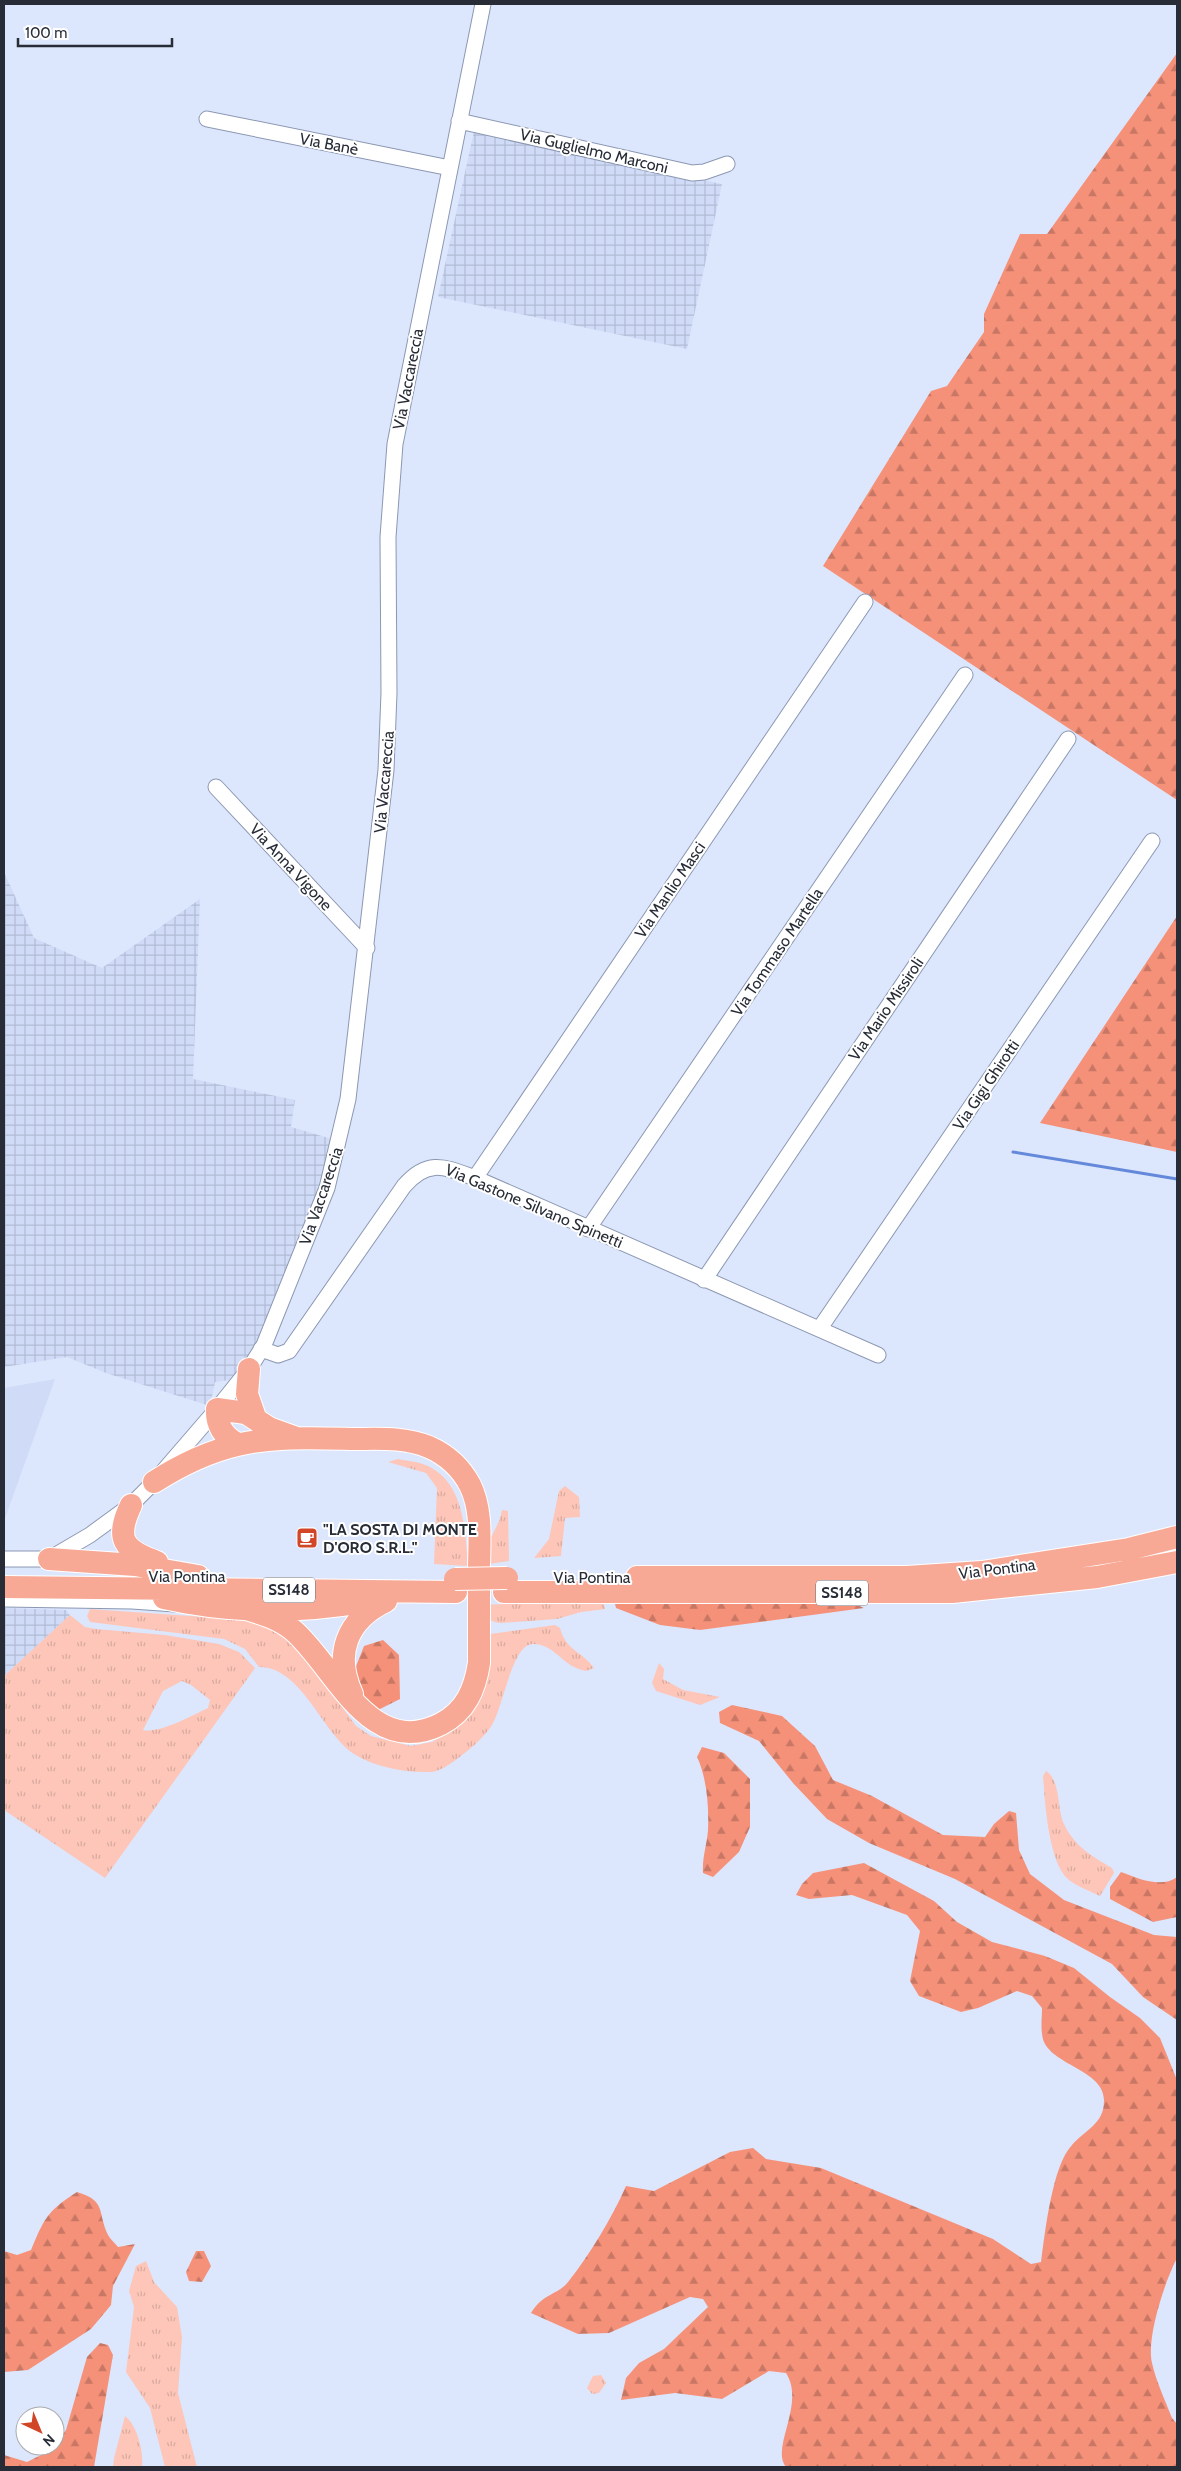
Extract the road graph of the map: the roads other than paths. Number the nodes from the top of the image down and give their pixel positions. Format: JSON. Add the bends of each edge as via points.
{"nodes":[{"id":1,"x":483,"y":4,"type":"edge"},
{"id":2,"x":208,"y":119,"type":"dead end"},
{"id":3,"x":459,"y":120,"type":"junction"},
{"id":4,"x":727,"y":164,"type":"dead end"},
{"id":5,"x":450,"y":168,"type":"junction"},
{"id":6,"x":865,"y":602,"type":"dead end"},
{"id":7,"x":965,"y":675,"type":"dead end"},
{"id":8,"x":1068,"y":739,"type":"dead end"},
{"id":9,"x":216,"y":787,"type":"dead end"},
{"id":10,"x":1152,"y":842,"type":"dead end"},
{"id":11,"x":367,"y":948,"type":"junction"},
{"id":12,"x":475,"y":1178,"type":"junction"},
{"id":13,"x":588,"y":1229,"type":"junction"},
{"id":14,"x":704,"y":1280,"type":"junction"},
{"id":15,"x":820,"y":1328,"type":"junction"},
{"id":16,"x":261,"y":1349,"type":"junction"},
{"id":17,"x":878,"y":1355,"type":"dead end"},
{"id":18,"x":249,"y":1369,"type":"junction"},
{"id":19,"x":217,"y":1409,"type":"junction"},
{"id":20,"x":255,"y":1417,"type":"junction"},
{"id":21,"x":295,"y":1438,"type":"junction"},
{"id":22,"x":238,"y":1444,"type":"junction"},
{"id":23,"x":154,"y":1482,"type":"junction"},
{"id":24,"x":131,"y":1505,"type":"junction"},
{"id":25,"x":1177,"y":1537,"type":"edge"},
{"id":26,"x":4,"y":1559,"type":"edge"},
{"id":27,"x":49,"y":1559,"type":"junction"},
{"id":28,"x":1177,"y":1562,"type":"edge"},
{"id":29,"x":4,"y":1574,"type":"edge"},
{"id":30,"x":198,"y":1576,"type":"junction"},
{"id":31,"x":455,"y":1585,"type":"junction"},
{"id":32,"x":506,"y":1585,"type":"junction"},
{"id":33,"x":4,"y":1587,"type":"edge"},
{"id":34,"x":121,"y":1588,"type":"junction"},
{"id":35,"x":394,"y":1598,"type":"junction"},
{"id":36,"x":4,"y":1599,"type":"edge"},
{"id":37,"x":197,"y":1605,"type":"junction"},
{"id":38,"x":246,"y":1609,"type":"junction"},
{"id":39,"x":357,"y":1707,"type":"junction"}],
"edges":[{"from":1,"to":3,"type":"street","name":"Via Vaccareccia"},
{"from":2,"to":5,"type":"street","name":"Via Banè"},
{"from":3,"to":4,"type":"street","name":"Via Guglielmo Marconi","via":[[692,173]]},
{"from":3,"to":5,"type":"street","name":"Via Vaccareccia"},
{"from":5,"to":11,"type":"street","name":"Via Vaccareccia","via":[[392,472],[388,552],[388,738]]},
{"from":6,"to":12,"type":"street","name":"Via Manlio Masci"},
{"from":7,"to":13,"type":"street","name":"Via Tommaso Martella"},
{"from":8,"to":14,"type":"street","name":"Via Mario Missiroli"},
{"from":9,"to":11,"type":"street","name":"Via Anna Vigone"},
{"from":10,"to":15,"type":"street","name":"Via Gigi Ghirotti"},
{"from":11,"to":16,"type":"street","name":"Via Vaccareccia","via":[[353,1068],[336,1157],[323,1200]]},
{"from":12,"to":13,"type":"street","name":"Via Gastone Silvano Spinetti"},
{"from":12,"to":16,"type":"street","name":"Via Gastone Silvano Spinetti","via":[[440,1166],[414,1175],[290,1349],[280,1355]]},
{"from":13,"to":14,"type":"street","name":"Via Gastone Silvano Spinetti"},
{"from":14,"to":15,"type":"street","name":"Via Gastone Silvano Spinetti"},
{"from":15,"to":17,"type":"street","name":"Via Gastone Silvano Spinetti"},
{"from":16,"to":18,"type":"street","name":"Via Vaccareccia"},
{"from":18,"to":19,"type":"street","name":"Via Vaccareccia"},
{"from":18,"to":20,"type":"highway","via":[[247,1394]]},
{"from":19,"to":20,"type":"highway","via":[[236,1410]]},
{"from":19,"to":22,"type":"highway","via":[[217,1420],[222,1430]]},
{"from":19,"to":23,"type":"street","name":"Via Vaccareccia"},
{"from":20,"to":21,"type":"highway","via":[[269,1428]]},
{"from":21,"to":22,"type":"highway"},
{"from":21,"to":39,"type":"highway","via":[[396,1440],[424,1445],[459,1468],[477,1504],[480,1528],[478,1662],[469,1698],[448,1720],[418,1731],[391,1728]]},
{"from":22,"to":23,"type":"highway","via":[[196,1459]]},
{"from":23,"to":24,"type":"street","name":"Via Vaccareccia"},
{"from":24,"to":27,"type":"street","name":"Via Vaccareccia","via":[[83,1540]]},
{"from":24,"to":30,"type":"highway","via":[[122,1532],[129,1549],[140,1556]]},
{"from":25,"to":32,"type":"highway","name":"Via Pontina","number":"SS148","via":[[1059,1561],[982,1572],[907,1577]]},
{"from":26,"to":27,"type":"street"},
{"from":27,"to":30,"type":"highway","via":[[118,1563]]},
{"from":28,"to":32,"type":"highway","name":"Via Pontina","number":"SS148","via":[[1097,1577],[952,1592]]},
{"from":29,"to":30,"type":"highway","name":"Via Pontina","number":"SS148"},
{"from":30,"to":31,"type":"highway","name":"Via Pontina","number":"SS148"},
{"from":31,"to":32,"type":"highway","name":"Via Pontina","number":"SS148"},
{"from":31,"to":34,"type":"highway","name":"Via Pontina","number":"SS148"},
{"from":31,"to":35,"type":"highway"},
{"from":33,"to":34,"type":"highway","name":"Via Pontina","number":"SS148"},
{"from":34,"to":37,"type":"highway"},
{"from":35,"to":38,"type":"highway","via":[[317,1608]]},
{"from":35,"to":39,"type":"highway","via":[[362,1617],[345,1645],[343,1668]]},
{"from":36,"to":37,"type":"street","name":"Via Pontina"},
{"from":37,"to":38,"type":"highway"},
{"from":38,"to":39,"type":"highway","via":[[293,1631]]}]}
